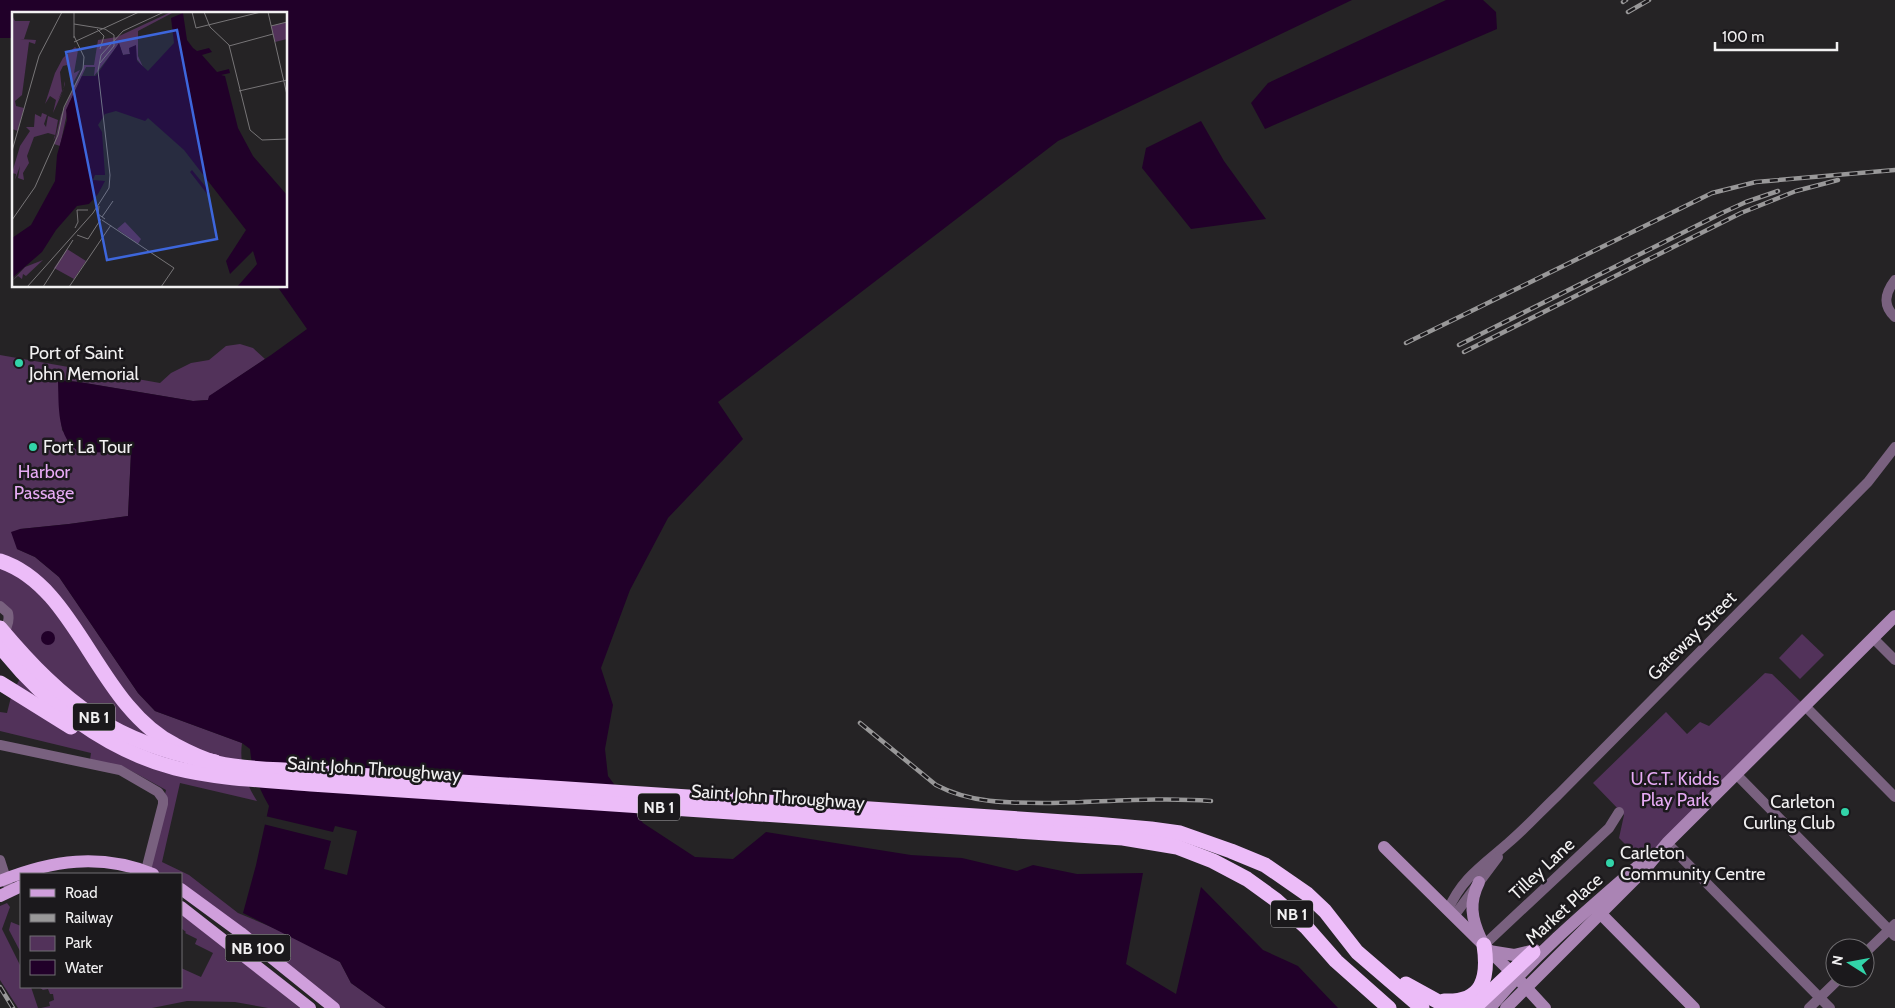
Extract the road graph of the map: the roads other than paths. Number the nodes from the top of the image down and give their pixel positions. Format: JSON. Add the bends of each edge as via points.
{"nodes":[{"id":1,"x":1895,"y":280,"type":"edge"},
{"id":2,"x":1895,"y":317,"type":"edge"},
{"id":3,"x":1895,"y":447,"type":"edge"},
{"id":4,"x":0,"y":561,"type":"edge"},
{"id":5,"x":0,"y":606,"type":"edge"},
{"id":6,"x":1895,"y":616,"type":"edge"},
{"id":7,"x":0,"y":628,"type":"edge"},
{"id":8,"x":0,"y":638,"type":"edge"},
{"id":9,"x":1873,"y":638,"type":"junction"},
{"id":10,"x":0,"y":646,"type":"edge"},
{"id":11,"x":1895,"y":660,"type":"edge"},
{"id":12,"x":0,"y":683,"type":"edge"},
{"id":13,"x":1805,"y":706,"type":"junction"},
{"id":14,"x":0,"y":745,"type":"edge"},
{"id":15,"x":144,"y":758,"type":"junction"},
{"id":16,"x":215,"y":762,"type":"junction"},
{"id":17,"x":1736,"y":774,"type":"junction"},
{"id":18,"x":1895,"y":797,"type":"edge"},
{"id":19,"x":1619,"y":812,"type":"dead end"},
{"id":20,"x":1178,"y":840,"type":"junction"},
{"id":21,"x":1508,"y":844,"type":"junction"},
{"id":22,"x":1664,"y":846,"type":"junction"},
{"id":23,"x":1384,"y":848,"type":"dead end"},
{"id":24,"x":1231,"y":851,"type":"junction"},
{"id":25,"x":0,"y":860,"type":"edge"},
{"id":26,"x":25,"y":873,"type":"edge"},
{"id":27,"x":148,"y":873,"type":"edge"},
{"id":28,"x":20,"y":877,"type":"edge"},
{"id":29,"x":1479,"y":882,"type":"junction"},
{"id":30,"x":7,"y":886,"type":"edge"},
{"id":31,"x":182,"y":890,"type":"edge"},
{"id":32,"x":182,"y":908,"type":"edge"},
{"id":33,"x":1597,"y":910,"type":"junction"},
{"id":34,"x":1451,"y":913,"type":"junction"},
{"id":35,"x":1581,"y":916,"type":"junction"},
{"id":36,"x":1893,"y":930,"type":"edge"},
{"id":37,"x":1875,"y":945,"type":"edge"},
{"id":38,"x":1487,"y":948,"type":"junction"},
{"id":39,"x":1533,"y":952,"type":"junction"},
{"id":40,"x":1514,"y":975,"type":"junction"},
{"id":41,"x":1526,"y":987,"type":"junction"},
{"id":42,"x":1830,"y":988,"type":"edge"},
{"id":43,"x":1820,"y":998,"type":"junction"},
{"id":44,"x":1428,"y":1004,"type":"edge"},
{"id":45,"x":310,"y":1008,"type":"edge"},
{"id":46,"x":334,"y":1008,"type":"edge"},
{"id":47,"x":1389,"y":1008,"type":"edge"},
{"id":48,"x":1411,"y":1008,"type":"edge"},
{"id":49,"x":1458,"y":1008,"type":"edge"},
{"id":50,"x":1465,"y":1008,"type":"edge"},
{"id":51,"x":1490,"y":1008,"type":"edge"},
{"id":52,"x":1506,"y":1008,"type":"edge"},
{"id":53,"x":1546,"y":1008,"type":"edge"},
{"id":54,"x":1694,"y":1008,"type":"edge"},
{"id":55,"x":1810,"y":1008,"type":"edge"},
{"id":56,"x":1830,"y":1008,"type":"edge"}],
"edges":[{"from":1,"to":2,"type":"street","via":[[1886,296],[1889,312]]},
{"from":3,"to":21,"type":"street","name":"Gateway Street","via":[[1868,482]]},
{"from":4,"to":16,"type":"highway","bridge":true,"via":[[30,576],[48,594],[120,697],[141,721],[174,745]]},
{"from":5,"to":8,"type":"street","via":[[9,618]]},
{"from":6,"to":9,"type":"street","name":"Market Place"},
{"from":7,"to":16,"type":"highway","name":"Saint John Throughway","number":"NB 1","bridge":true,"via":[[35,668],[83,711],[144,743]]},
{"from":9,"to":11,"type":"street"},
{"from":9,"to":13,"type":"street","name":"Market Place"},
{"from":10,"to":15,"type":"highway","name":"Saint John Throughway","number":"NB 1","via":[[35,686],[65,712],[111,742]]},
{"from":12,"to":15,"type":"highway","via":[[108,748]]},
{"from":13,"to":17,"type":"street","name":"Market Place"},
{"from":13,"to":18,"type":"street"},
{"from":14,"to":27,"type":"street","via":[[120,770],[158,792],[163,804]]},
{"from":15,"to":20,"type":"highway","name":"Saint John Throughway","number":"NB 1","via":[[175,768],[215,775],[311,784]]},
{"from":16,"to":20,"type":"highway","name":"Saint John Throughway","number":"NB 1","via":[[340,774],[1114,825]]},
{"from":17,"to":22,"type":"street","name":"Market Place"},
{"from":17,"to":36,"type":"street"},
{"from":19,"to":38,"type":"street","name":"Tilley Lane","via":[[1609,828]]},
{"from":20,"to":24,"type":"highway","name":"Saint John Throughway","number":"NB 1"},
{"from":20,"to":47,"type":"highway","name":"Saint John Throughway","number":"NB 1","via":[[1247,879],[1276,900],[1307,928],[1336,962]]},
{"from":21,"to":29,"type":"street","name":"Gateway Street"},
{"from":21,"to":34,"type":"street","name":"Gateway Street","via":[[1460,888]]},
{"from":22,"to":33,"type":"street","name":"Market Place","via":[[1643,862]]},
{"from":22,"to":43,"type":"street"},
{"from":23,"to":34,"type":"street"},
{"from":24,"to":44,"type":"highway","name":"Saint John Throughway","number":"NB 1","via":[[1265,865],[1307,894],[1368,955]]},
{"from":24,"to":48,"type":"highway","name":"Saint John Throughway","number":"NB 1","via":[[1297,896],[1352,957]]},
{"from":25,"to":30,"type":"street"},
{"from":26,"to":27,"type":"main road","via":[[31,869],[80,860],[115,864]]},
{"from":28,"to":30,"type":"main road"},
{"from":29,"to":34,"type":"street","name":"Gateway Street"},
{"from":29,"to":38,"type":"street","via":[[1473,894],[1472,915]]},
{"from":31,"to":46,"type":"main road","number":"NB 100"},
{"from":32,"to":45,"type":"main road","number":"NB 100"},
{"from":33,"to":35,"type":"street","name":"Market Place"},
{"from":33,"to":41,"type":"street","name":"Market Place"},
{"from":33,"to":54,"type":"street"},
{"from":34,"to":38,"type":"street"},
{"from":35,"to":39,"type":"street"},
{"from":35,"to":40,"type":"street","name":"Market Place"},
{"from":36,"to":37,"type":"street"},
{"from":38,"to":39,"type":"street","via":[[1514,955]]},
{"from":38,"to":40,"type":"street"},
{"from":38,"to":44,"type":"highway","via":[[1486,973],[1472,996]]},
{"from":39,"to":40,"type":"highway"},
{"from":40,"to":41,"type":"street"},
{"from":40,"to":50,"type":"highway","via":[[1479,1003]]},
{"from":40,"to":51,"type":"street","name":"Market Place"},
{"from":41,"to":52,"type":"street","name":"Market Place"},
{"from":41,"to":53,"type":"street"},
{"from":42,"to":43,"type":"street"},
{"from":43,"to":55,"type":"street"},
{"from":43,"to":56,"type":"street"},
{"from":44,"to":49,"type":"highway","name":"Saint John Throughway"}]}
